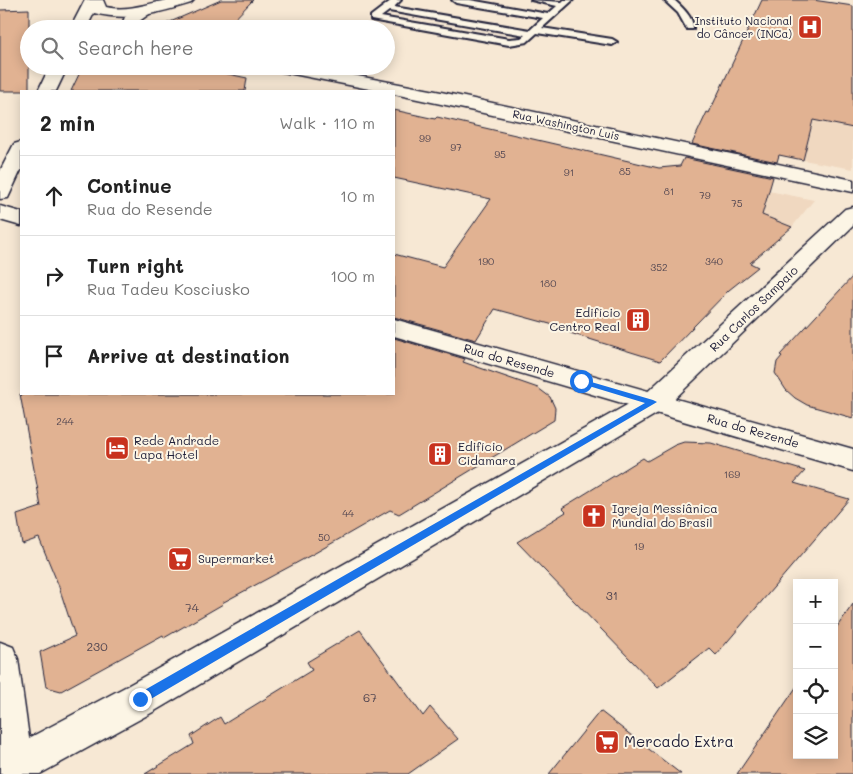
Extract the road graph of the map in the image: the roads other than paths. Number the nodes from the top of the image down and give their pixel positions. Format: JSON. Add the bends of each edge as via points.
{"nodes":[{"id":1,"x":94,"y":0,"type":"edge"},
{"id":2,"x":186,"y":0,"type":"edge"},
{"id":3,"x":398,"y":0,"type":"edge"},
{"id":4,"x":456,"y":0,"type":"edge"},
{"id":5,"x":535,"y":0,"type":"edge"},
{"id":6,"x":668,"y":0,"type":"edge"},
{"id":7,"x":482,"y":2,"type":"edge"},
{"id":8,"x":567,"y":3,"type":"edge"},
{"id":9,"x":387,"y":8,"type":"junction"},
{"id":10,"x":144,"y":12,"type":"junction"},
{"id":11,"x":550,"y":17,"type":"junction"},
{"id":12,"x":83,"y":20,"type":"edge"},
{"id":13,"x":131,"y":20,"type":"edge"},
{"id":14,"x":385,"y":20,"type":"edge"},
{"id":15,"x":395,"y":22,"type":"edge"},
{"id":16,"x":690,"y":27,"type":"dead end"},
{"id":17,"x":533,"y":31,"type":"junction"},
{"id":18,"x":612,"y":42,"type":"dead end"},
{"id":19,"x":55,"y":75,"type":"edge"},
{"id":20,"x":324,"y":75,"type":"edge"},
{"id":21,"x":47,"y":90,"type":"edge"},
{"id":22,"x":19,"y":159,"type":"edge"},
{"id":23,"x":853,"y":186,"type":"edge"},
{"id":24,"x":0,"y":194,"type":"edge"},
{"id":25,"x":0,"y":212,"type":"edge"},
{"id":26,"x":853,"y":214,"type":"edge"},
{"id":27,"x":20,"y":219,"type":"edge"},
{"id":28,"x":395,"y":327,"type":"edge"},
{"id":29,"x":653,"y":402,"type":"junction"},
{"id":30,"x":853,"y":460,"type":"edge"},
{"id":31,"x":0,"y":659,"type":"edge"},
{"id":32,"x":14,"y":771,"type":"edge"}],
"edges":[{"from":1,"to":10,"type":"street","via":[[99,10],[112,14]]},
{"from":1,"to":12,"type":"street"},
{"from":2,"to":10,"type":"street"},
{"from":3,"to":9,"type":"lane"},
{"from":4,"to":7,"type":"lane"},
{"from":5,"to":8,"type":"lane"},
{"from":6,"to":16,"type":"lane","via":[[677,6]]},
{"from":7,"to":11,"type":"lane"},
{"from":8,"to":11,"type":"lane"},
{"from":9,"to":14,"type":"lane","via":[[374,18]]},
{"from":9,"to":17,"type":"lane"},
{"from":10,"to":13,"type":"street"},
{"from":11,"to":17,"type":"lane"},
{"from":15,"to":17,"type":"lane","via":[[509,42],[524,40]]},
{"from":17,"to":18,"type":"lane"},
{"from":19,"to":21,"type":"street"},
{"from":20,"to":23,"type":"street","name":"Rua Washington Luis"},
{"from":22,"to":24,"type":"street"},
{"from":25,"to":27,"type":"street"},
{"from":26,"to":29,"type":"street","name":"Rua Carlos Sampaio"},
{"from":28,"to":29,"type":"street","name":"Rua do Resende"},
{"from":29,"to":30,"type":"street","name":"Rua do Rezende"},
{"from":29,"to":32,"type":"street","name":"Rua Carlos Sampaio"},
{"from":31,"to":32,"type":"street"}]}
